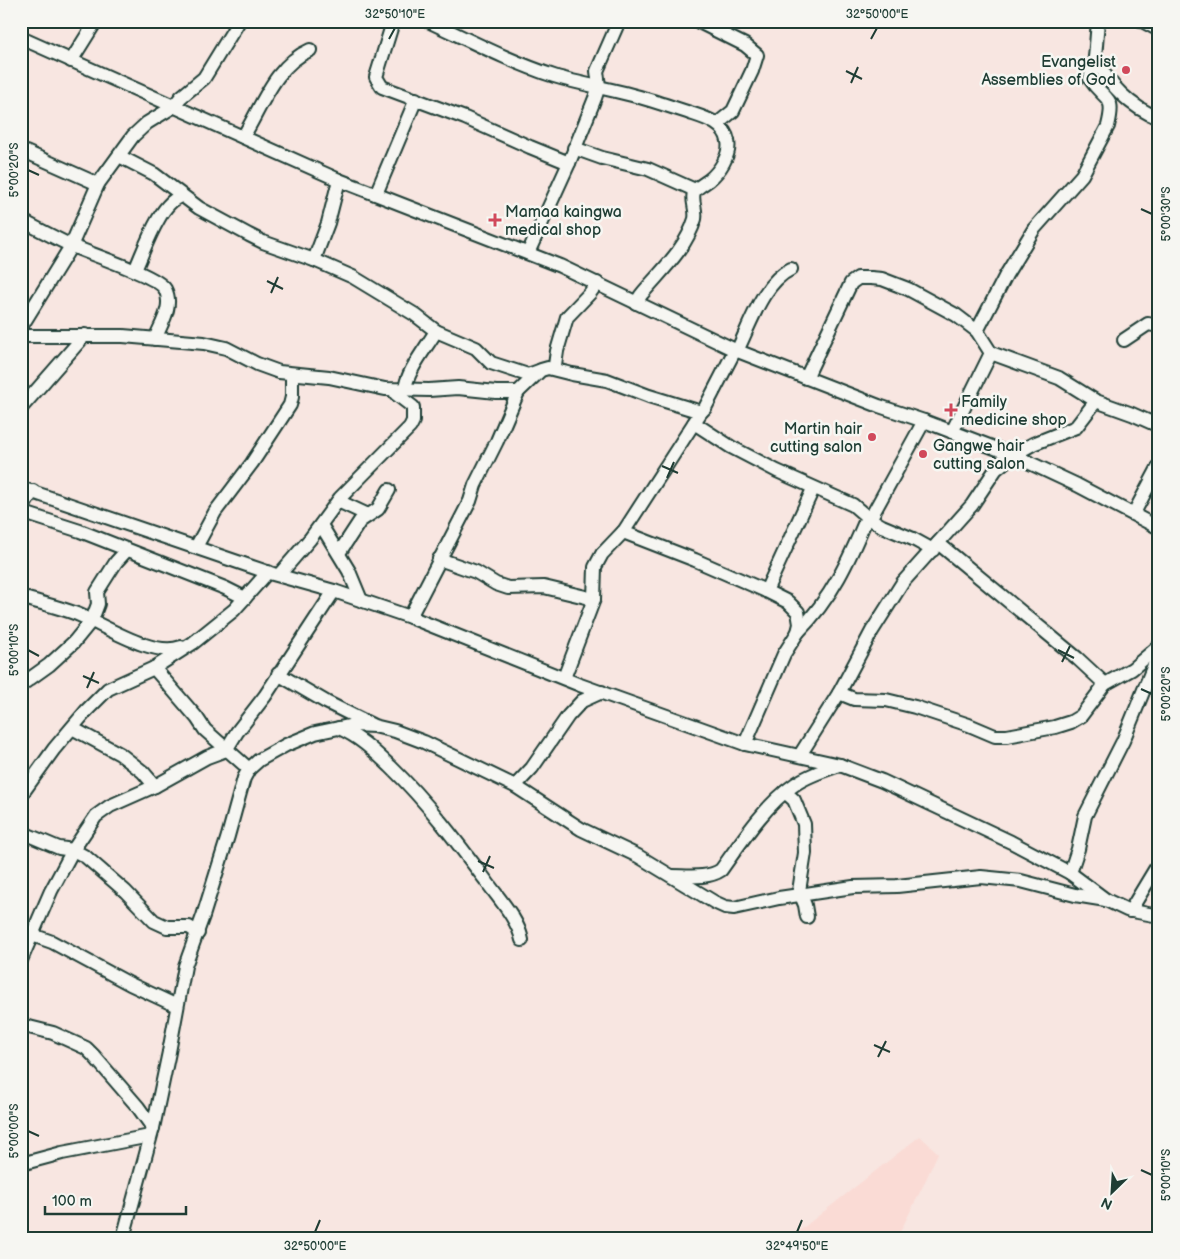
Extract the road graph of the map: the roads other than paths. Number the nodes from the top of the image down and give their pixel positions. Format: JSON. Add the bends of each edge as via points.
{"nodes":[{"id":1,"x":96,"y":21,"type":"edge"},
{"id":2,"x":239,"y":21,"type":"edge"},
{"id":3,"x":428,"y":21,"type":"edge"},
{"id":4,"x":619,"y":21,"type":"edge"},
{"id":5,"x":697,"y":21,"type":"edge"},
{"id":6,"x":1098,"y":21,"type":"edge"},
{"id":7,"x":1142,"y":21,"type":"edge"},
{"id":8,"x":392,"y":22,"type":"edge"},
{"id":9,"x":1159,"y":30,"type":"edge"},
{"id":10,"x":21,"y":38,"type":"edge"},
{"id":11,"x":310,"y":50,"type":"dead end"},
{"id":12,"x":1095,"y":58,"type":"junction"},
{"id":13,"x":71,"y":61,"type":"junction"},
{"id":14,"x":599,"y":88,"type":"junction"},
{"id":15,"x":416,"y":100,"type":"junction"},
{"id":16,"x":173,"y":107,"type":"junction"},
{"id":17,"x":1159,"y":118,"type":"edge"},
{"id":18,"x":717,"y":124,"type":"junction"},
{"id":19,"x":243,"y":137,"type":"junction"},
{"id":20,"x":574,"y":148,"type":"junction"},
{"id":21,"x":21,"y":153,"type":"edge"},
{"id":22,"x":119,"y":156,"type":"junction"},
{"id":23,"x":569,"y":163,"type":"junction"},
{"id":24,"x":339,"y":180,"type":"junction"},
{"id":25,"x":98,"y":184,"type":"junction"},
{"id":26,"x":695,"y":190,"type":"junction"},
{"id":27,"x":376,"y":194,"type":"junction"},
{"id":28,"x":182,"y":196,"type":"junction"},
{"id":29,"x":21,"y":220,"type":"edge"},
{"id":30,"x":71,"y":246,"type":"junction"},
{"id":31,"x":528,"y":253,"type":"junction"},
{"id":32,"x":314,"y":260,"type":"junction"},
{"id":33,"x":791,"y":269,"type":"dead end"},
{"id":34,"x":135,"y":270,"type":"junction"},
{"id":35,"x":597,"y":283,"type":"junction"},
{"id":36,"x":636,"y":303,"type":"junction"},
{"id":37,"x":21,"y":326,"type":"edge"},
{"id":38,"x":1159,"y":326,"type":"edge"},
{"id":39,"x":436,"y":331,"type":"junction"},
{"id":40,"x":977,"y":331,"type":"junction"},
{"id":41,"x":85,"y":335,"type":"junction"},
{"id":42,"x":21,"y":336,"type":"edge"},
{"id":43,"x":155,"y":340,"type":"junction"},
{"id":44,"x":1124,"y":340,"type":"dead end"},
{"id":45,"x":736,"y":350,"type":"junction"},
{"id":46,"x":992,"y":353,"type":"junction"},
{"id":47,"x":556,"y":369,"type":"junction"},
{"id":48,"x":541,"y":370,"type":"junction"},
{"id":49,"x":292,"y":374,"type":"junction"},
{"id":50,"x":806,"y":378,"type":"junction"},
{"id":51,"x":400,"y":390,"type":"junction"},
{"id":52,"x":518,"y":392,"type":"junction"},
{"id":53,"x":1096,"y":401,"type":"junction"},
{"id":54,"x":21,"y":408,"type":"edge"},
{"id":55,"x":701,"y":412,"type":"junction"},
{"id":56,"x":924,"y":421,"type":"junction"},
{"id":57,"x":694,"y":423,"type":"junction"},
{"id":58,"x":1159,"y":426,"type":"edge"},
{"id":59,"x":952,"y":432,"type":"junction"},
{"id":60,"x":1013,"y":456,"type":"junction"},
{"id":61,"x":1159,"y":466,"type":"edge"},
{"id":62,"x":813,"y":489,"type":"junction"},
{"id":63,"x":27,"y":490,"type":"edge"},
{"id":64,"x":389,"y":490,"type":"dead end"},
{"id":65,"x":338,"y":501,"type":"junction"},
{"id":66,"x":21,"y":511,"type":"edge"},
{"id":67,"x":1134,"y":513,"type":"junction"},
{"id":68,"x":368,"y":515,"type":"junction"},
{"id":69,"x":868,"y":518,"type":"junction"},
{"id":70,"x":321,"y":525,"type":"junction"},
{"id":71,"x":1159,"y":528,"type":"edge"},
{"id":72,"x":623,"y":532,"type":"junction"},
{"id":73,"x":935,"y":546,"type":"junction"},
{"id":74,"x":196,"y":547,"type":"junction"},
{"id":75,"x":127,"y":550,"type":"junction"},
{"id":76,"x":338,"y":554,"type":"junction"},
{"id":77,"x":440,"y":559,"type":"junction"},
{"id":78,"x":273,"y":574,"type":"junction"},
{"id":79,"x":334,"y":591,"type":"junction"},
{"id":80,"x":766,"y":591,"type":"junction"},
{"id":81,"x":21,"y":597,"type":"edge"},
{"id":82,"x":245,"y":598,"type":"junction"},
{"id":83,"x":594,"y":599,"type":"junction"},
{"id":84,"x":361,"y":600,"type":"junction"},
{"id":85,"x":410,"y":617,"type":"junction"},
{"id":86,"x":92,"y":620,"type":"junction"},
{"id":87,"x":798,"y":632,"type":"junction"},
{"id":88,"x":193,"y":643,"type":"junction"},
{"id":89,"x":1159,"y":647,"type":"edge"},
{"id":90,"x":154,"y":668,"type":"junction"},
{"id":91,"x":278,"y":674,"type":"junction"},
{"id":92,"x":564,"y":678,"type":"junction"},
{"id":93,"x":1105,"y":684,"type":"junction"},
{"id":94,"x":21,"y":685,"type":"edge"},
{"id":95,"x":602,"y":692,"type":"junction"},
{"id":96,"x":839,"y":693,"type":"junction"},
{"id":97,"x":374,"y":726,"type":"junction"},
{"id":98,"x":72,"y":728,"type":"junction"},
{"id":99,"x":339,"y":728,"type":"junction"},
{"id":100,"x":745,"y":744,"type":"junction"},
{"id":101,"x":226,"y":750,"type":"junction"},
{"id":102,"x":800,"y":755,"type":"junction"},
{"id":103,"x":840,"y":765,"type":"junction"},
{"id":104,"x":249,"y":769,"type":"junction"},
{"id":105,"x":155,"y":786,"type":"junction"},
{"id":106,"x":515,"y":786,"type":"junction"},
{"id":107,"x":785,"y":792,"type":"junction"},
{"id":108,"x":21,"y":795,"type":"edge"},
{"id":109,"x":21,"y":832,"type":"edge"},
{"id":110,"x":73,"y":850,"type":"junction"},
{"id":111,"x":1159,"y":863,"type":"edge"},
{"id":112,"x":1070,"y":873,"type":"junction"},
{"id":113,"x":672,"y":876,"type":"junction"},
{"id":114,"x":800,"y":895,"type":"junction"},
{"id":115,"x":1106,"y":900,"type":"junction"},
{"id":116,"x":1130,"y":912,"type":"junction"},
{"id":117,"x":1159,"y":916,"type":"edge"},
{"id":118,"x":807,"y":917,"type":"dead end"},
{"id":119,"x":26,"y":933,"type":"edge"},
{"id":120,"x":198,"y":933,"type":"junction"},
{"id":121,"x":522,"y":940,"type":"dead end"},
{"id":122,"x":21,"y":960,"type":"edge"},
{"id":123,"x":177,"y":1006,"type":"junction"},
{"id":124,"x":21,"y":1025,"type":"edge"},
{"id":125,"x":151,"y":1132,"type":"junction"},
{"id":126,"x":21,"y":1164,"type":"edge"},
{"id":127,"x":123,"y":1238,"type":"edge"}],
"edges":[{"from":1,"to":13,"type":"street"},
{"from":2,"to":16,"type":"street","via":[[207,74]]},
{"from":3,"to":14,"type":"street","via":[[525,65]]},
{"from":4,"to":14,"type":"street","via":[[597,71]]},
{"from":5,"to":18,"type":"street","via":[[745,45],[757,55],[733,111]]},
{"from":6,"to":12,"type":"street"},
{"from":7,"to":9,"type":"street"},
{"from":8,"to":15,"type":"street","via":[[376,80],[382,87]]},
{"from":10,"to":13,"type":"street"},
{"from":11,"to":19,"type":"street","via":[[292,60],[279,75]]},
{"from":12,"to":17,"type":"street","via":[[1106,77],[1133,105]]},
{"from":12,"to":40,"type":"street","via":[[1090,79],[1110,100],[1108,126],[1082,175],[1034,229]]},
{"from":13,"to":16,"type":"street"},
{"from":14,"to":18,"type":"street","via":[[633,95]]},
{"from":14,"to":20,"type":"street"},
{"from":15,"to":23,"type":"street"},
{"from":15,"to":27,"type":"street"},
{"from":16,"to":19,"type":"street"},
{"from":16,"to":22,"type":"street","via":[[147,122]]},
{"from":18,"to":26,"type":"street","via":[[729,142],[727,153],[716,174]]},
{"from":19,"to":24,"type":"street"},
{"from":20,"to":23,"type":"street"},
{"from":20,"to":26,"type":"street","via":[[648,169]]},
{"from":21,"to":25,"type":"street","via":[[26,152]]},
{"from":22,"to":25,"type":"street"},
{"from":22,"to":28,"type":"street","via":[[154,174]]},
{"from":23,"to":31,"type":"street"},
{"from":24,"to":27,"type":"street"},
{"from":24,"to":32,"type":"street"},
{"from":25,"to":30,"type":"street"},
{"from":26,"to":36,"type":"street","via":[[692,196],[696,213],[685,243]]},
{"from":27,"to":31,"type":"street"},
{"from":28,"to":32,"type":"street","via":[[263,242]]},
{"from":28,"to":34,"type":"street","via":[[174,199],[159,218]]},
{"from":29,"to":30,"type":"street"},
{"from":30,"to":34,"type":"street"},
{"from":30,"to":37,"type":"street"},
{"from":31,"to":35,"type":"street"},
{"from":32,"to":39,"type":"street","via":[[353,277]]},
{"from":33,"to":45,"type":"street","via":[[778,277],[763,296]]},
{"from":34,"to":43,"type":"street","via":[[165,289],[169,306]]},
{"from":35,"to":36,"type":"street"},
{"from":35,"to":47,"type":"street","via":[[567,317],[554,365]]},
{"from":36,"to":45,"type":"street"},
{"from":38,"to":44,"type":"street","via":[[1148,324]]},
{"from":39,"to":48,"type":"street","via":[[476,348],[498,366],[528,374]]},
{"from":39,"to":51,"type":"street"},
{"from":40,"to":46,"type":"street"},
{"from":40,"to":50,"type":"street","via":[[956,315],[908,289],[882,279],[858,278],[851,283]]},
{"from":41,"to":42,"type":"street"},
{"from":41,"to":43,"type":"street"},
{"from":41,"to":54,"type":"street"},
{"from":43,"to":49,"type":"street","via":[[204,343],[226,348],[268,369]]},
{"from":45,"to":50,"type":"street"},
{"from":45,"to":55,"type":"street"},
{"from":46,"to":53,"type":"street","via":[[1059,378]]},
{"from":46,"to":59,"type":"street"},
{"from":47,"to":48,"type":"street"},
{"from":47,"to":55,"type":"street","via":[[607,380]]},
{"from":48,"to":52,"type":"street"},
{"from":49,"to":51,"type":"street"},
{"from":49,"to":74,"type":"street","via":[[290,406],[215,512]]},
{"from":50,"to":56,"type":"street"},
{"from":51,"to":52,"type":"street","via":[[458,388]]},
{"from":51,"to":65,"type":"street","via":[[396,394],[413,407],[410,427]]},
{"from":52,"to":77,"type":"street","via":[[470,501]]},
{"from":53,"to":58,"type":"street"},
{"from":53,"to":60,"type":"street","via":[[1076,427],[1033,444]]},
{"from":55,"to":57,"type":"street"},
{"from":56,"to":59,"type":"street"},
{"from":56,"to":69,"type":"street"},
{"from":57,"to":62,"type":"street","via":[[731,447]]},
{"from":57,"to":72,"type":"street"},
{"from":59,"to":60,"type":"street"},
{"from":60,"to":67,"type":"street"},
{"from":60,"to":73,"type":"street","via":[[996,469],[972,505]]},
{"from":61,"to":67,"type":"street"},
{"from":62,"to":69,"type":"street","via":[[852,505]]},
{"from":62,"to":80,"type":"street"},
{"from":63,"to":66,"type":"street"},
{"from":63,"to":74,"type":"street"},
{"from":64,"to":68,"type":"street","via":[[378,508]]},
{"from":65,"to":68,"type":"street"},
{"from":65,"to":70,"type":"street"},
{"from":66,"to":75,"type":"street"},
{"from":67,"to":71,"type":"street"},
{"from":68,"to":76,"type":"street","via":[[360,521]]},
{"from":69,"to":73,"type":"street"},
{"from":69,"to":87,"type":"street","via":[[839,580]]},
{"from":70,"to":76,"type":"street"},
{"from":70,"to":78,"type":"street"},
{"from":72,"to":80,"type":"street"},
{"from":72,"to":83,"type":"street","via":[[602,554],[595,567]]},
{"from":73,"to":93,"type":"street","via":[[1077,658]]},
{"from":73,"to":96,"type":"street","via":[[904,582],[872,631]]},
{"from":74,"to":78,"type":"street"},
{"from":75,"to":82,"type":"street"},
{"from":75,"to":86,"type":"street","via":[[97,592],[98,604]]},
{"from":76,"to":84,"type":"street"},
{"from":77,"to":83,"type":"street","via":[[508,588],[544,588]]},
{"from":77,"to":85,"type":"street"},
{"from":78,"to":79,"type":"street"},
{"from":78,"to":82,"type":"street"},
{"from":79,"to":84,"type":"street"},
{"from":79,"to":91,"type":"street"},
{"from":80,"to":87,"type":"street","via":[[788,602],[798,612]]},
{"from":81,"to":86,"type":"street"},
{"from":82,"to":88,"type":"street"},
{"from":83,"to":92,"type":"street"},
{"from":84,"to":85,"type":"street"},
{"from":85,"to":92,"type":"street"},
{"from":86,"to":88,"type":"street","via":[[160,650]]},
{"from":86,"to":94,"type":"street","via":[[49,665]]},
{"from":87,"to":100,"type":"street","via":[[784,654]]},
{"from":88,"to":90,"type":"street"},
{"from":89,"to":93,"type":"street","via":[[1132,669]]},
{"from":89,"to":112,"type":"street","via":[[1123,741],[1087,811]]},
{"from":90,"to":98,"type":"street","via":[[108,689]]},
{"from":90,"to":101,"type":"street","via":[[205,730]]},
{"from":91,"to":97,"type":"street"},
{"from":91,"to":101,"type":"street"},
{"from":92,"to":95,"type":"street"},
{"from":93,"to":96,"type":"street","via":[[1082,716],[1071,722],[1006,736],[995,736],[915,707]]},
{"from":95,"to":100,"type":"street"},
{"from":95,"to":106,"type":"street","via":[[582,701]]},
{"from":96,"to":102,"type":"street"},
{"from":97,"to":99,"type":"street"},
{"from":97,"to":106,"type":"street","via":[[424,742]]},
{"from":98,"to":105,"type":"street","via":[[120,754]]},
{"from":98,"to":108,"type":"street"},
{"from":99,"to":104,"type":"street","via":[[315,733],[286,745],[258,760]]},
{"from":99,"to":121,"type":"street","via":[[354,735],[415,791],[500,901],[518,927]]},
{"from":100,"to":102,"type":"street"},
{"from":101,"to":104,"type":"street"},
{"from":101,"to":105,"type":"street","via":[[206,757]]},
{"from":102,"to":103,"type":"street"},
{"from":103,"to":107,"type":"street","via":[[795,784]]},
{"from":103,"to":112,"type":"street","via":[[949,812]]},
{"from":104,"to":120,"type":"street"},
{"from":105,"to":110,"type":"street","via":[[101,812]]},
{"from":106,"to":113,"type":"street","via":[[581,829]]},
{"from":107,"to":113,"type":"street","via":[[753,824],[721,870],[705,876]]},
{"from":107,"to":114,"type":"street","via":[[794,800],[804,824],[806,844]]},
{"from":109,"to":110,"type":"street","via":[[59,848]]},
{"from":110,"to":119,"type":"street"},
{"from":110,"to":120,"type":"street","via":[[94,863],[126,891],[154,921],[167,927],[189,927]]},
{"from":111,"to":116,"type":"street"},
{"from":112,"to":115,"type":"street"},
{"from":113,"to":114,"type":"street","via":[[725,907],[744,907]]},
{"from":114,"to":115,"type":"street","via":[[853,887],[981,877],[1014,880]]},
{"from":114,"to":118,"type":"street"},
{"from":115,"to":116,"type":"street"},
{"from":116,"to":117,"type":"street"},
{"from":119,"to":122,"type":"street"},
{"from":119,"to":123,"type":"street","via":[[52,942]]},
{"from":120,"to":123,"type":"street","via":[[185,966]]},
{"from":123,"to":125,"type":"street"},
{"from":124,"to":125,"type":"street","via":[[53,1033],[86,1048],[138,1107]]},
{"from":125,"to":126,"type":"street"},
{"from":125,"to":127,"type":"street"}]}
